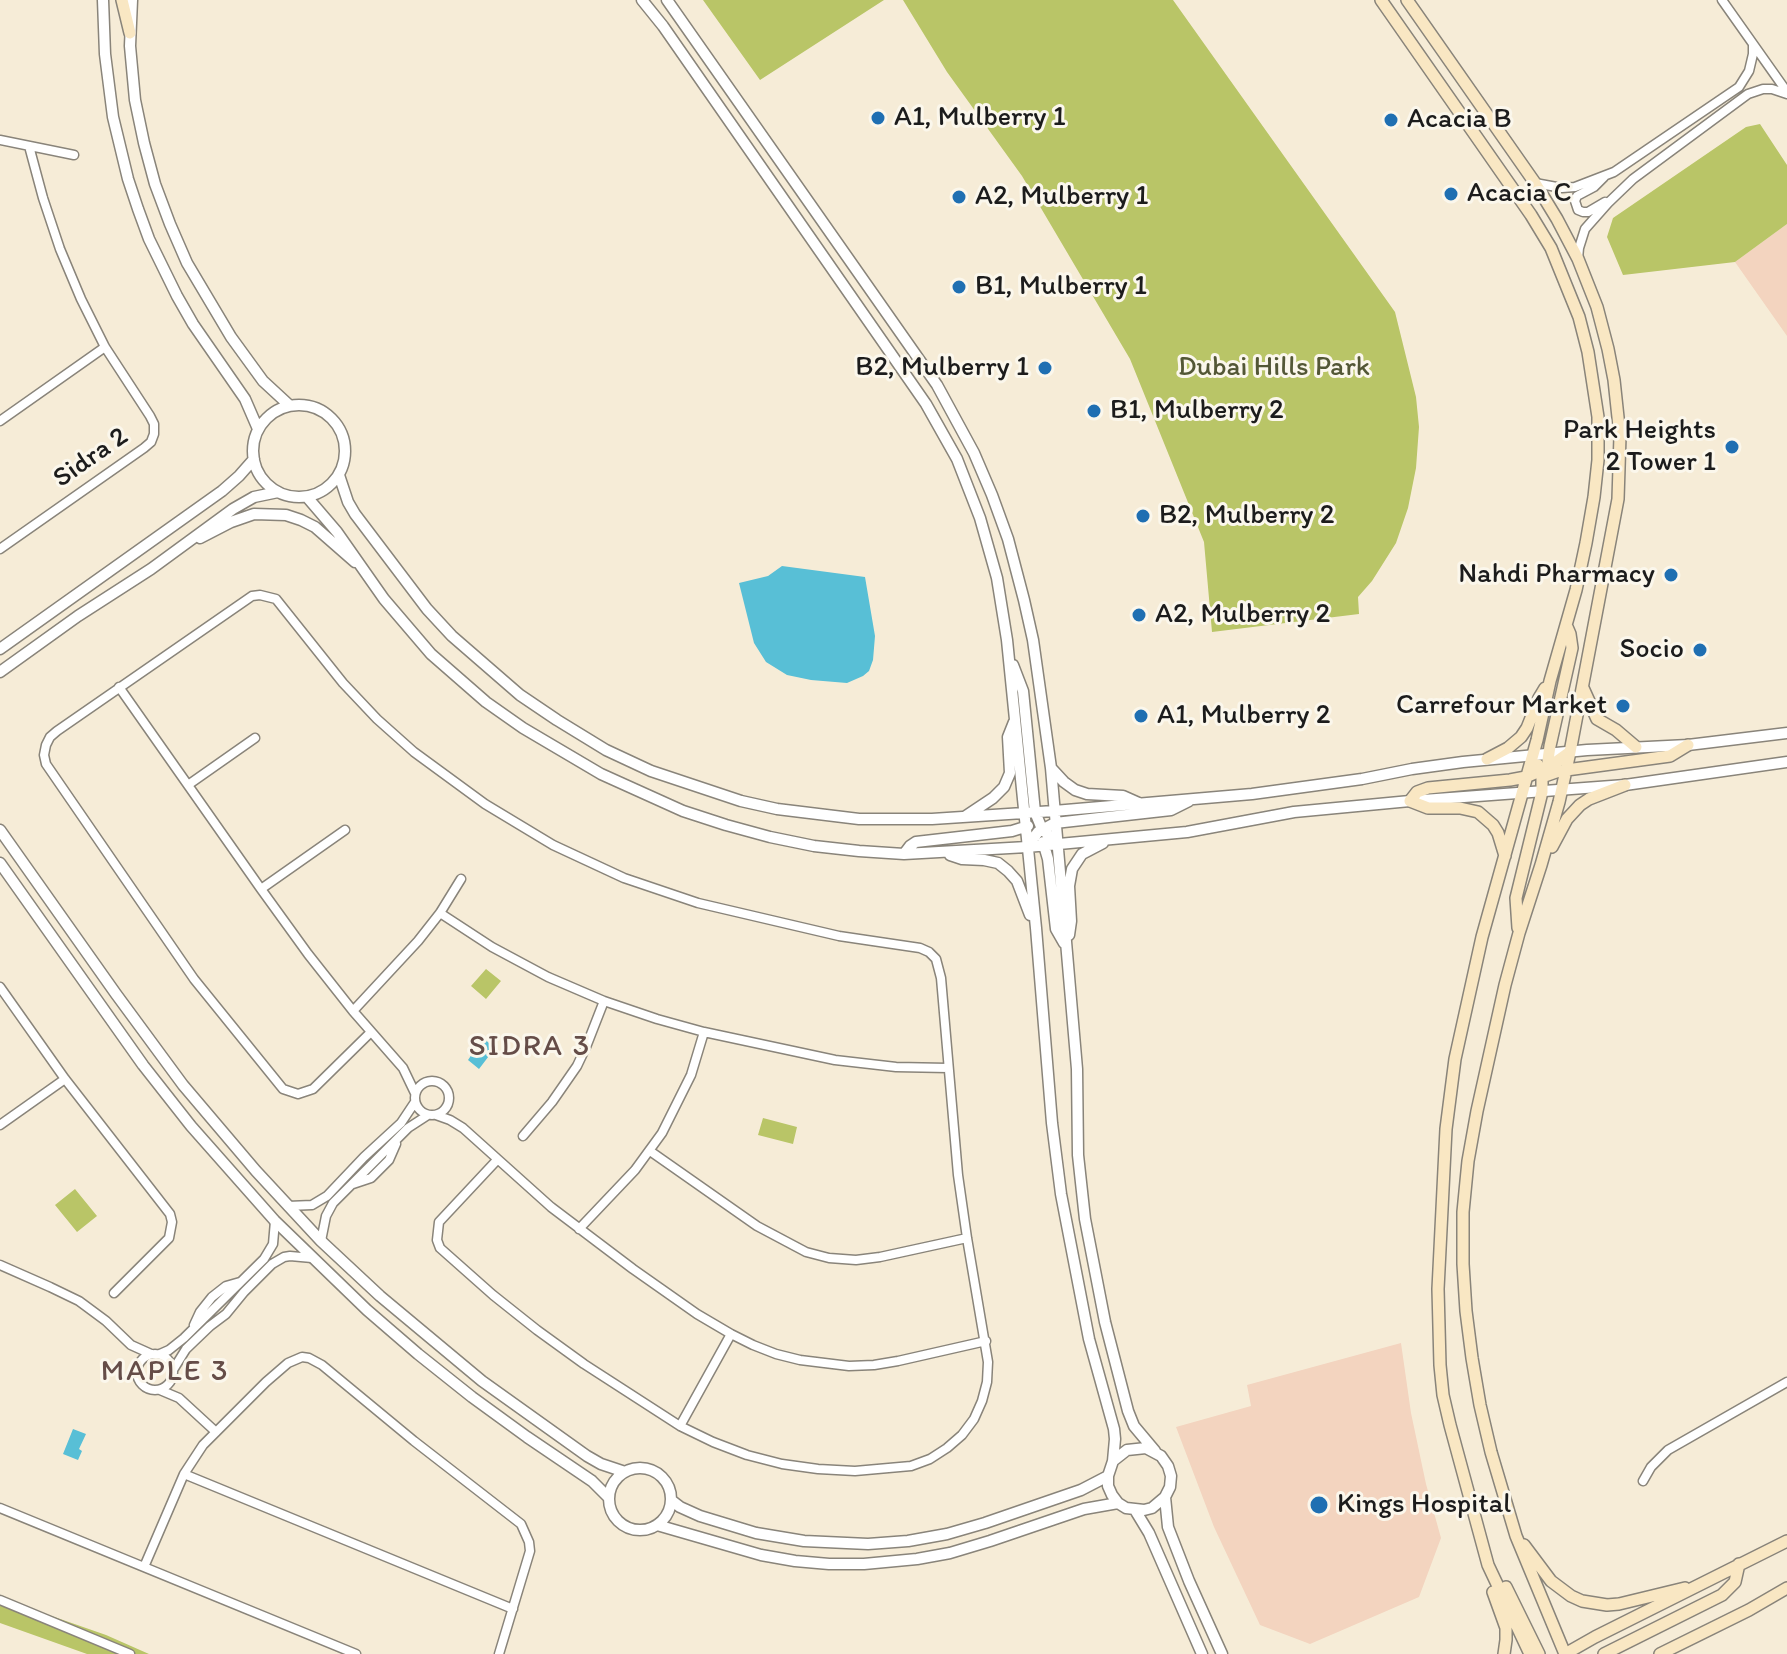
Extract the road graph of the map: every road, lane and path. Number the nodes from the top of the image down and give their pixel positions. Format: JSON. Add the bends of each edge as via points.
{"nodes":[{"id":1,"x":103,"y":0,"type":"edge"},
{"id":2,"x":122,"y":0,"type":"edge"},
{"id":3,"x":132,"y":0,"type":"edge"},
{"id":4,"x":642,"y":0,"type":"edge"},
{"id":5,"x":667,"y":0,"type":"edge"},
{"id":6,"x":1381,"y":0,"type":"edge"},
{"id":7,"x":1407,"y":0,"type":"edge"},
{"id":8,"x":1722,"y":0,"type":"edge"},
{"id":9,"x":130,"y":33,"type":"junction"},
{"id":10,"x":1753,"y":45,"type":"junction"},
{"id":11,"x":724,"y":81,"type":"junction"},
{"id":12,"x":708,"y":91,"type":"junction"},
{"id":13,"x":1787,"y":93,"type":"edge"},
{"id":14,"x":0,"y":140,"type":"edge"},
{"id":15,"x":29,"y":146,"type":"junction"},
{"id":16,"x":74,"y":155,"type":"dead end"},
{"id":17,"x":1604,"y":177,"type":"junction"},
{"id":18,"x":1535,"y":183,"type":"junction"},
{"id":19,"x":1616,"y":194,"type":"junction"},
{"id":20,"x":1578,"y":259,"type":"junction"},
{"id":21,"x":105,"y":347,"type":"junction"},
{"id":22,"x":289,"y":405,"type":"junction"},
{"id":23,"x":0,"y":421,"type":"edge"},
{"id":24,"x":258,"y":429,"type":"junction"},
{"id":25,"x":254,"y":459,"type":"junction"},
{"id":26,"x":339,"y":475,"type":"junction"},
{"id":27,"x":278,"y":492,"type":"junction"},
{"id":28,"x":307,"y":497,"type":"junction"},
{"id":29,"x":187,"y":542,"type":"junction"},
{"id":30,"x":2,"y":543,"type":"edge"},
{"id":31,"x":364,"y":568,"type":"junction"},
{"id":32,"x":1567,"y":626,"type":"junction"},
{"id":33,"x":0,"y":649,"type":"edge"},
{"id":34,"x":1009,"y":660,"type":"junction"},
{"id":35,"x":0,"y":672,"type":"edge"},
{"id":36,"x":1550,"y":681,"type":"junction"},
{"id":37,"x":119,"y":687,"type":"junction"},
{"id":38,"x":1583,"y":687,"type":"junction"},
{"id":39,"x":1015,"y":720,"type":"junction"},
{"id":40,"x":1787,"y":733,"type":"edge"},
{"id":41,"x":255,"y":738,"type":"dead end"},
{"id":42,"x":1688,"y":745,"type":"junction"},
{"id":43,"x":1636,"y":747,"type":"junction"},
{"id":44,"x":1570,"y":752,"type":"junction"},
{"id":45,"x":1532,"y":756,"type":"junction"},
{"id":46,"x":1487,"y":759,"type":"junction"},
{"id":47,"x":1787,"y":762,"type":"edge"},
{"id":48,"x":1051,"y":768,"type":"junction"},
{"id":49,"x":1546,"y":768,"type":"junction"},
{"id":50,"x":1566,"y":770,"type":"junction"},
{"id":51,"x":1526,"y":777,"type":"junction"},
{"id":52,"x":188,"y":785,"type":"junction"},
{"id":53,"x":1625,"y":785,"type":"junction"},
{"id":54,"x":1562,"y":790,"type":"junction"},
{"id":55,"x":1542,"y":792,"type":"junction"},
{"id":56,"x":1522,"y":793,"type":"junction"},
{"id":57,"x":1190,"y":800,"type":"junction"},
{"id":58,"x":1410,"y":801,"type":"junction"},
{"id":59,"x":1141,"y":804,"type":"junction"},
{"id":60,"x":965,"y":817,"type":"junction"},
{"id":61,"x":1055,"y":817,"type":"junction"},
{"id":62,"x":1033,"y":823,"type":"junction"},
{"id":63,"x":0,"y":830,"type":"edge"},
{"id":64,"x":345,"y":830,"type":"dead end"},
{"id":65,"x":1112,"y":838,"type":"junction"},
{"id":66,"x":1057,"y":844,"type":"junction"},
{"id":67,"x":1044,"y":845,"type":"junction"},
{"id":68,"x":1027,"y":847,"type":"junction"},
{"id":69,"x":946,"y":852,"type":"junction"},
{"id":70,"x":904,"y":854,"type":"junction"},
{"id":71,"x":1505,"y":857,"type":"junction"},
{"id":72,"x":0,"y":863,"type":"edge"},
{"id":73,"x":1541,"y":865,"type":"junction"},
{"id":74,"x":461,"y":879,"type":"dead end"},
{"id":75,"x":261,"y":889,"type":"junction"},
{"id":76,"x":440,"y":913,"type":"junction"},
{"id":77,"x":1036,"y":928,"type":"junction"},
{"id":78,"x":1519,"y":933,"type":"junction"},
{"id":79,"x":1066,"y":944,"type":"junction"},
{"id":80,"x":0,"y":987,"type":"edge"},
{"id":81,"x":604,"y":1001,"type":"junction"},
{"id":82,"x":353,"y":1011,"type":"junction"},
{"id":83,"x":371,"y":1032,"type":"junction"},
{"id":84,"x":704,"y":1032,"type":"junction"},
{"id":85,"x":403,"y":1068,"type":"junction"},
{"id":86,"x":948,"y":1068,"type":"junction"},
{"id":87,"x":65,"y":1079,"type":"junction"},
{"id":88,"x":429,"y":1081,"type":"junction"},
{"id":89,"x":415,"y":1098,"type":"junction"},
{"id":90,"x":449,"y":1102,"type":"junction"},
{"id":91,"x":432,"y":1115,"type":"junction"},
{"id":92,"x":0,"y":1125,"type":"edge"},
{"id":93,"x":463,"y":1128,"type":"junction"},
{"id":94,"x":523,"y":1136,"type":"dead end"},
{"id":95,"x":650,"y":1151,"type":"junction"},
{"id":96,"x":497,"y":1160,"type":"junction"},
{"id":97,"x":288,"y":1206,"type":"junction"},
{"id":98,"x":275,"y":1221,"type":"junction"},
{"id":99,"x":579,"y":1229,"type":"junction"},
{"id":100,"x":967,"y":1238,"type":"junction"},
{"id":101,"x":321,"y":1241,"type":"junction"},
{"id":102,"x":312,"y":1258,"type":"junction"},
{"id":103,"x":0,"y":1265,"type":"edge"},
{"id":104,"x":114,"y":1293,"type":"dead end"},
{"id":105,"x":731,"y":1334,"type":"junction"},
{"id":106,"x":125,"y":1340,"type":"junction"},
{"id":107,"x":986,"y":1341,"type":"junction"},
{"id":108,"x":155,"y":1354,"type":"junction"},
{"id":109,"x":138,"y":1365,"type":"junction"},
{"id":110,"x":173,"y":1372,"type":"junction"},
{"id":111,"x":1787,"y":1382,"type":"edge"},
{"id":112,"x":159,"y":1390,"type":"junction"},
{"id":113,"x":187,"y":1404,"type":"junction"},
{"id":114,"x":680,"y":1426,"type":"junction"},
{"id":115,"x":216,"y":1432,"type":"junction"},
{"id":116,"x":1155,"y":1451,"type":"junction"},
{"id":117,"x":1113,"y":1461,"type":"junction"},
{"id":118,"x":625,"y":1472,"type":"junction"},
{"id":119,"x":184,"y":1474,"type":"junction"},
{"id":120,"x":1108,"y":1476,"type":"junction"},
{"id":121,"x":1643,"y":1481,"type":"dead end"},
{"id":122,"x":608,"y":1497,"type":"junction"},
{"id":123,"x":1165,"y":1497,"type":"junction"},
{"id":124,"x":671,"y":1500,"type":"junction"},
{"id":125,"x":1118,"y":1503,"type":"junction"},
{"id":126,"x":0,"y":1508,"type":"edge"},
{"id":127,"x":1135,"y":1510,"type":"junction"},
{"id":128,"x":657,"y":1525,"type":"junction"},
{"id":129,"x":1516,"y":1536,"type":"junction"},
{"id":130,"x":1787,"y":1541,"type":"edge"},
{"id":131,"x":1739,"y":1564,"type":"junction"},
{"id":132,"x":1488,"y":1565,"type":"junction"},
{"id":133,"x":144,"y":1567,"type":"junction"},
{"id":134,"x":1705,"y":1583,"type":"junction"},
{"id":135,"x":1787,"y":1588,"type":"edge"},
{"id":136,"x":0,"y":1600,"type":"edge"},
{"id":137,"x":513,"y":1609,"type":"junction"},
{"id":138,"x":1711,"y":1629,"type":"junction"},
{"id":139,"x":130,"y":1654,"type":"edge"},
{"id":140,"x":356,"y":1654,"type":"edge"},
{"id":141,"x":499,"y":1654,"type":"edge"},
{"id":142,"x":1202,"y":1654,"type":"edge"},
{"id":143,"x":1222,"y":1654,"type":"edge"},
{"id":144,"x":1504,"y":1654,"type":"edge"},
{"id":145,"x":1530,"y":1654,"type":"edge"},
{"id":146,"x":1539,"y":1654,"type":"edge"},
{"id":147,"x":1565,"y":1654,"type":"edge"},
{"id":148,"x":1604,"y":1654,"type":"edge"},
{"id":149,"x":1660,"y":1654,"type":"edge"},
{"id":150,"x":1673,"y":1654,"type":"edge"}],
"edges":[{"from":1,"to":24,"type":"street","via":[[113,117],[138,209],[177,296],[245,399]]},
{"from":2,"to":9,"type":"main road"},
{"from":3,"to":9,"type":"street"},
{"from":4,"to":12,"type":"street"},
{"from":5,"to":11,"type":"street"},
{"from":6,"to":32,"type":"main road","via":[[1531,215],[1579,317],[1597,402],[1598,460]]},
{"from":7,"to":18,"type":"main road"},
{"from":8,"to":10,"type":"street"},
{"from":9,"to":22,"type":"street","via":[[144,143],[170,224],[231,337],[263,381]]},
{"from":10,"to":13,"type":"street"},
{"from":10,"to":17,"type":"street","via":[[1749,71],[1739,87]]},
{"from":11,"to":12,"type":"street"},
{"from":11,"to":48,"type":"street","via":[[931,376],[974,453],[1008,539],[1028,615]]},
{"from":12,"to":34,"type":"street","via":[[942,431],[990,548]]},
{"from":13,"to":19,"type":"street","via":[[1763,89],[1743,97]]},
{"from":14,"to":15,"type":"street"},
{"from":15,"to":16,"type":"street"},
{"from":15,"to":21,"type":"street","name":"Sidra 2","via":[[60,249]]},
{"from":17,"to":18,"type":"street","via":[[1575,187]]},
{"from":17,"to":19,"type":"street","via":[[1577,196],[1575,206],[1588,212]]},
{"from":18,"to":20,"type":"main road"},
{"from":19,"to":20,"type":"street","via":[[1585,229]]},
{"from":20,"to":38,"type":"main road","via":[[1608,349],[1620,436],[1618,499]]},
{"from":21,"to":23,"type":"street"},
{"from":21,"to":30,"type":"street","name":"Sidra 2","via":[[154,424],[151,442]]},
{"from":22,"to":24,"type":"street","via":[[276,410]]},
{"from":22,"to":26,"type":"street","via":[[321,410],[334,420],[345,450]]},
{"from":24,"to":25,"type":"street"},
{"from":25,"to":27,"type":"street","via":[[262,478]]},
{"from":25,"to":33,"type":"street","via":[[222,491]]},
{"from":26,"to":28,"type":"street"},
{"from":26,"to":60,"type":"street","via":[[355,514],[452,636],[520,695],[606,750],[694,787],[777,809],[859,819]]},
{"from":27,"to":28,"type":"street"},
{"from":27,"to":29,"type":"street","via":[[243,502]]},
{"from":28,"to":31,"type":"street"},
{"from":29,"to":31,"type":"street","via":[[254,514],[286,515],[315,527]]},
{"from":29,"to":35,"type":"street"},
{"from":31,"to":70,"type":"street","via":[[407,627],[458,679],[523,728],[601,774],[683,811],[770,837]]},
{"from":32,"to":36,"type":"main road"},
{"from":32,"to":49,"type":"main road","via":[[1572,648]]},
{"from":34,"to":39,"type":"street"},
{"from":34,"to":62,"type":"street","via":[[1023,691]]},
{"from":36,"to":45,"type":"main road"},
{"from":36,"to":46,"type":"main road","via":[[1521,737]]},
{"from":37,"to":52,"type":"street"},
{"from":37,"to":83,"type":"street","via":[[50,737],[46,764],[194,979],[290,1093],[313,1089]]},
{"from":37,"to":86,"type":"street","via":[[244,600],[268,596],[282,605],[343,683],[414,752],[553,845],[624,878],[698,903],[929,952],[940,968]]},
{"from":38,"to":43,"type":"main road","via":[[1597,719]]},
{"from":38,"to":44,"type":"main road"},
{"from":39,"to":60,"type":"street","via":[[1008,737],[1010,773],[1004,787]]},
{"from":39,"to":62,"type":"street"},
{"from":40,"to":42,"type":"street"},
{"from":41,"to":52,"type":"street"},
{"from":42,"to":43,"type":"street"},
{"from":42,"to":50,"type":"main road","via":[[1670,756]]},
{"from":43,"to":44,"type":"street"},
{"from":44,"to":49,"type":"main road"},
{"from":44,"to":50,"type":"main road"},
{"from":45,"to":46,"type":"street"},
{"from":45,"to":49,"type":"main road"},
{"from":45,"to":51,"type":"main road"},
{"from":46,"to":57,"type":"street"},
{"from":47,"to":53,"type":"street"},
{"from":48,"to":59,"type":"street","via":[[1075,790],[1123,796]]},
{"from":48,"to":61,"type":"street"},
{"from":49,"to":50,"type":"main road"},
{"from":49,"to":51,"type":"main road"},
{"from":49,"to":54,"type":"main road"},
{"from":49,"to":55,"type":"main road"},
{"from":49,"to":56,"type":"main road"},
{"from":50,"to":54,"type":"main road"},
{"from":51,"to":56,"type":"main road"},
{"from":51,"to":58,"type":"main road","via":[[1428,788]]},
{"from":52,"to":75,"type":"street"},
{"from":53,"to":54,"type":"street"},
{"from":53,"to":73,"type":"main road","via":[[1589,799],[1573,812]]},
{"from":54,"to":55,"type":"street"},
{"from":54,"to":73,"type":"main road"},
{"from":55,"to":56,"type":"street"},
{"from":55,"to":78,"type":"main road","via":[[1516,898]]},
{"from":56,"to":58,"type":"street"},
{"from":56,"to":71,"type":"main road"},
{"from":57,"to":59,"type":"street"},
{"from":57,"to":61,"type":"street","via":[[1171,810]]},
{"from":58,"to":65,"type":"street"},
{"from":58,"to":71,"type":"main road","via":[[1422,807],[1478,812],[1498,833]]},
{"from":59,"to":61,"type":"street"},
{"from":60,"to":62,"type":"street"},
{"from":61,"to":62,"type":"street"},
{"from":61,"to":66,"type":"street"},
{"from":62,"to":66,"type":"street"},
{"from":62,"to":67,"type":"street"},
{"from":62,"to":68,"type":"street"},
{"from":62,"to":70,"type":"street","via":[[1012,831],[916,842]]},
{"from":63,"to":97,"type":"street","via":[[183,1085]]},
{"from":64,"to":75,"type":"street"},
{"from":65,"to":66,"type":"street"},
{"from":65,"to":79,"type":"street","via":[[1082,854],[1072,869]]},
{"from":66,"to":67,"type":"street"},
{"from":66,"to":79,"type":"street"},
{"from":67,"to":68,"type":"street"},
{"from":67,"to":79,"type":"street","via":[[1056,929]]},
{"from":68,"to":69,"type":"street"},
{"from":68,"to":77,"type":"street"},
{"from":69,"to":70,"type":"street"},
{"from":69,"to":77,"type":"street","via":[[998,863],[1008,871]]},
{"from":71,"to":132,"type":"main road","via":[[1455,1059],[1438,1280],[1443,1395]]},
{"from":72,"to":98,"type":"street","via":[[143,1065]]},
{"from":73,"to":78,"type":"main road"},
{"from":74,"to":76,"type":"street"},
{"from":75,"to":82,"type":"street"},
{"from":76,"to":81,"type":"street","via":[[521,963]]},
{"from":76,"to":82,"type":"street"},
{"from":77,"to":117,"type":"street","via":[[1061,1194],[1089,1339],[1114,1429]]},
{"from":78,"to":129,"type":"main road","via":[[1470,1148],[1463,1212],[1472,1358],[1491,1452]]},
{"from":79,"to":116,"type":"street","via":[[1085,1219],[1128,1411]]},
{"from":80,"to":87,"type":"street"},
{"from":81,"to":84,"type":"street"},
{"from":81,"to":94,"type":"street","via":[[577,1066]]},
{"from":82,"to":83,"type":"street"},
{"from":83,"to":85,"type":"street"},
{"from":84,"to":86,"type":"street","via":[[846,1062]]},
{"from":84,"to":95,"type":"street","via":[[683,1095]]},
{"from":85,"to":88,"type":"street"},
{"from":85,"to":89,"type":"street"},
{"from":86,"to":100,"type":"street"},
{"from":87,"to":92,"type":"street"},
{"from":87,"to":104,"type":"street","via":[[166,1207],[172,1222],[169,1238]]},
{"from":88,"to":89,"type":"street","via":[[420,1085]]},
{"from":88,"to":90,"type":"street","via":[[443,1084]]},
{"from":89,"to":91,"type":"street","via":[[420,1111]]},
{"from":89,"to":97,"type":"street","via":[[401,1123],[327,1196],[312,1205]]},
{"from":90,"to":91,"type":"street","via":[[442,1113]]},
{"from":90,"to":93,"type":"street"},
{"from":91,"to":93,"type":"street"},
{"from":91,"to":101,"type":"street","via":[[414,1123],[329,1209]]},
{"from":93,"to":96,"type":"street"},
{"from":95,"to":99,"type":"street"},
{"from":95,"to":100,"type":"street","via":[[757,1226],[806,1252],[856,1260]]},
{"from":96,"to":99,"type":"street"},
{"from":96,"to":114,"type":"street","via":[[439,1222],[440,1248],[537,1330]]},
{"from":97,"to":101,"type":"street"},
{"from":98,"to":102,"type":"street"},
{"from":98,"to":108,"type":"street","via":[[270,1252],[240,1282],[209,1300],[177,1345]]},
{"from":99,"to":105,"type":"street"},
{"from":100,"to":107,"type":"street"},
{"from":101,"to":118,"type":"street","via":[[482,1381],[587,1456]]},
{"from":102,"to":110,"type":"street","via":[[277,1260],[186,1349]]},
{"from":102,"to":122,"type":"street","via":[[429,1363]]},
{"from":103,"to":106,"type":"street","via":[[79,1301]]},
{"from":105,"to":107,"type":"street","via":[[776,1354],[849,1366]]},
{"from":105,"to":114,"type":"street"},
{"from":106,"to":108,"type":"street"},
{"from":106,"to":109,"type":"street"},
{"from":107,"to":114,"type":"street","via":[[987,1382],[974,1419],[947,1448],[911,1466],[855,1471],[782,1464]]},
{"from":108,"to":109,"type":"street"},
{"from":108,"to":110,"type":"street","via":[[170,1362]]},
{"from":109,"to":112,"type":"street","via":[[142,1386]]},
{"from":110,"to":112,"type":"street","via":[[170,1383]]},
{"from":110,"to":113,"type":"street"},
{"from":111,"to":121,"type":"street","via":[[1668,1450]]},
{"from":112,"to":113,"type":"street"},
{"from":113,"to":115,"type":"street"},
{"from":115,"to":119,"type":"street"},
{"from":115,"to":137,"type":"street","via":[[288,1363],[302,1357],[316,1360],[521,1524],[530,1551]]},
{"from":116,"to":117,"type":"street","via":[[1136,1447]]},
{"from":116,"to":123,"type":"street","via":[[1169,1469]]},
{"from":117,"to":120,"type":"street"},
{"from":118,"to":122,"type":"street","via":[[616,1478]]},
{"from":118,"to":124,"type":"street","via":[[656,1472]]},
{"from":119,"to":133,"type":"street"},
{"from":119,"to":137,"type":"street"},
{"from":120,"to":124,"type":"street","via":[[1081,1490],[947,1534],[868,1544],[756,1533],[700,1516]]},
{"from":120,"to":125,"type":"street"},
{"from":122,"to":128,"type":"street","via":[[611,1512],[623,1525],[639,1530]]},
{"from":123,"to":127,"type":"street","via":[[1152,1508]]},
{"from":123,"to":143,"type":"street","via":[[1173,1542]]},
{"from":124,"to":128,"type":"street"},
{"from":125,"to":127,"type":"street"},
{"from":125,"to":128,"type":"street","via":[[950,1553],[864,1564],[761,1555]]},
{"from":126,"to":133,"type":"street"},
{"from":127,"to":142,"type":"street"},
{"from":129,"to":134,"type":"main road","via":[[1551,1581],[1582,1601],[1619,1604]]},
{"from":129,"to":147,"type":"main road"},
{"from":130,"to":131,"type":"main road"},
{"from":131,"to":134,"type":"main road"},
{"from":131,"to":148,"type":"main road","via":[[1730,1590]]},
{"from":132,"to":144,"type":"main road","via":[[1506,1628]]},
{"from":132,"to":145,"type":"main road"},
{"from":132,"to":146,"type":"main road","via":[[1509,1592]]},
{"from":133,"to":140,"type":"street"},
{"from":134,"to":147,"type":"main road"},
{"from":135,"to":138,"type":"main road"},
{"from":136,"to":139,"type":"street"},
{"from":137,"to":141,"type":"street"},
{"from":138,"to":149,"type":"main road"},
{"from":138,"to":150,"type":"main road"}]}
